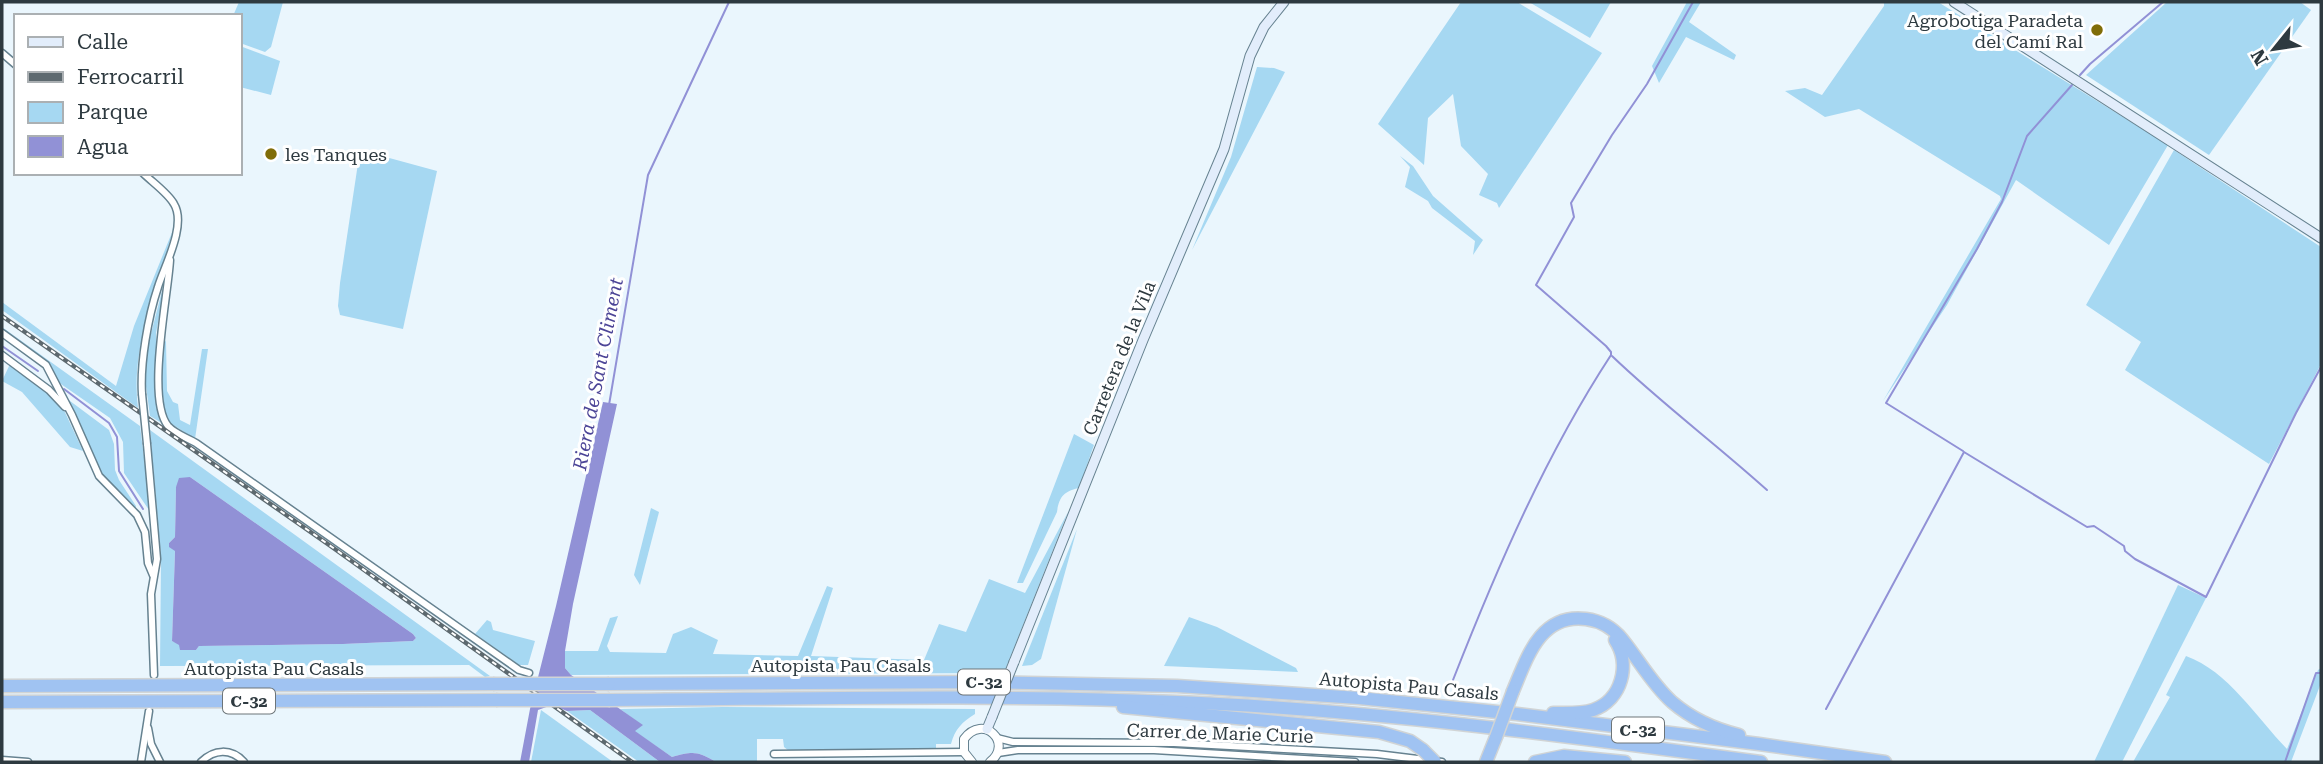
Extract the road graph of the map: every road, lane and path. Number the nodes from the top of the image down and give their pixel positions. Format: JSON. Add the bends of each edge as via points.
{"nodes":[{"id":1,"x":1284,"y":2,"type":"edge"},
{"id":2,"x":1954,"y":2,"type":"edge"},
{"id":3,"x":145,"y":175,"type":"edge"},
{"id":4,"x":2321,"y":238,"type":"edge"},
{"id":5,"x":170,"y":260,"type":"junction"},
{"id":6,"x":2,"y":333,"type":"edge"},
{"id":7,"x":2,"y":355,"type":"edge"},
{"id":8,"x":72,"y":415,"type":"junction"},
{"id":9,"x":153,"y":575,"type":"junction"},
{"id":10,"x":1587,"y":619,"type":"junction"},
{"id":11,"x":528,"y":673,"type":"dead end"},
{"id":12,"x":153,"y":675,"type":"dead end"},
{"id":13,"x":2,"y":686,"type":"edge"},
{"id":14,"x":1070,"y":699,"type":"junction"},
{"id":15,"x":2,"y":702,"type":"edge"},
{"id":16,"x":149,"y":711,"type":"dead end"},
{"id":17,"x":1517,"y":714,"type":"junction"},
{"id":18,"x":147,"y":720,"type":"junction"},
{"id":19,"x":987,"y":729,"type":"junction"},
{"id":20,"x":997,"y":738,"type":"junction"},
{"id":21,"x":1759,"y":744,"type":"junction"},
{"id":22,"x":998,"y":753,"type":"junction"},
{"id":23,"x":774,"y":754,"type":"dead end"},
{"id":24,"x":1377,"y":754,"type":"junction"},
{"id":25,"x":967,"y":758,"type":"edge"},
{"id":26,"x":1487,"y":760,"type":"edge"},
{"id":27,"x":3,"y":761,"type":"edge"},
{"id":28,"x":28,"y":762,"type":"edge"},
{"id":29,"x":141,"y":762,"type":"edge"},
{"id":30,"x":160,"y":762,"type":"edge"},
{"id":31,"x":201,"y":762,"type":"edge"},
{"id":32,"x":244,"y":762,"type":"edge"},
{"id":33,"x":990,"y":762,"type":"edge"},
{"id":34,"x":1355,"y":762,"type":"edge"},
{"id":35,"x":1372,"y":762,"type":"edge"},
{"id":36,"x":1435,"y":762,"type":"edge"},
{"id":37,"x":1442,"y":762,"type":"edge"},
{"id":38,"x":1536,"y":762,"type":"edge"},
{"id":39,"x":1625,"y":762,"type":"edge"},
{"id":40,"x":1761,"y":762,"type":"edge"},
{"id":41,"x":1885,"y":762,"type":"edge"}],
"edges":[{"from":1,"to":19,"type":"main road","name":"Carretera de la Vila","bridge":true,"via":[[1264,27],[1250,56],[1224,149]]},
{"from":2,"to":4,"type":"main road"},
{"from":3,"to":5,"type":"street","via":[[175,205]]},
{"from":5,"to":9,"type":"street","bridge":true,"via":[[158,287],[141,376],[157,559]]},
{"from":5,"to":11,"type":"street","via":[[158,360],[162,416],[170,428]]},
{"from":6,"to":8,"type":"street","via":[[47,365]]},
{"from":7,"to":8,"type":"street","via":[[50,390]]},
{"from":8,"to":9,"type":"street","via":[[99,476],[137,515]]},
{"from":9,"to":12,"type":"street"},
{"from":10,"to":17,"type":"highway","via":[[1608,632],[1620,650],[1623,677],[1614,695],[1601,707],[1585,712]]},
{"from":10,"to":21,"type":"highway","via":[[1616,633],[1655,685],[1691,717]]},
{"from":10,"to":26,"type":"highway","bridge":true,"via":[[1566,619],[1540,635],[1522,666]]},
{"from":13,"to":17,"type":"highway","name":"Autopista Pau Casals","number":"C-32","bridge":true,"via":[[1102,683],[1359,698]]},
{"from":14,"to":15,"type":"highway","name":"Autopista Pau Casals","number":"C-32","bridge":true},
{"from":14,"to":36,"type":"highway","bridge":true,"via":[[1149,711],[1379,732],[1410,741]]},
{"from":14,"to":40,"type":"highway","name":"Autopista Pau Casals","number":"C-32","via":[[1336,712]]},
{"from":16,"to":18,"type":"street"},
{"from":17,"to":21,"type":"highway","name":"Autopista Pau Casals","number":"C-32"},
{"from":18,"to":29,"type":"street"},
{"from":18,"to":30,"type":"street"},
{"from":19,"to":20,"type":"street"},
{"from":19,"to":25,"type":"street","via":[[970,732],[964,739]]},
{"from":20,"to":22,"type":"street"},
{"from":20,"to":24,"type":"street","name":"Carrer de Marie Curie"},
{"from":21,"to":41,"type":"highway","name":"Autopista Pau Casals","number":"C-32"},
{"from":22,"to":33,"type":"street"},
{"from":22,"to":34,"type":"street","name":"Carrer de Marie Curie","via":[[1154,750]]},
{"from":23,"to":25,"type":"street"},
{"from":24,"to":35,"type":"street"},
{"from":24,"to":37,"type":"street","name":"Carrer de Marie Curie"},
{"from":27,"to":28,"type":"street"},
{"from":31,"to":32,"type":"street","via":[[225,751]]},
{"from":38,"to":39,"type":"highway","via":[[1564,756]]}]}
